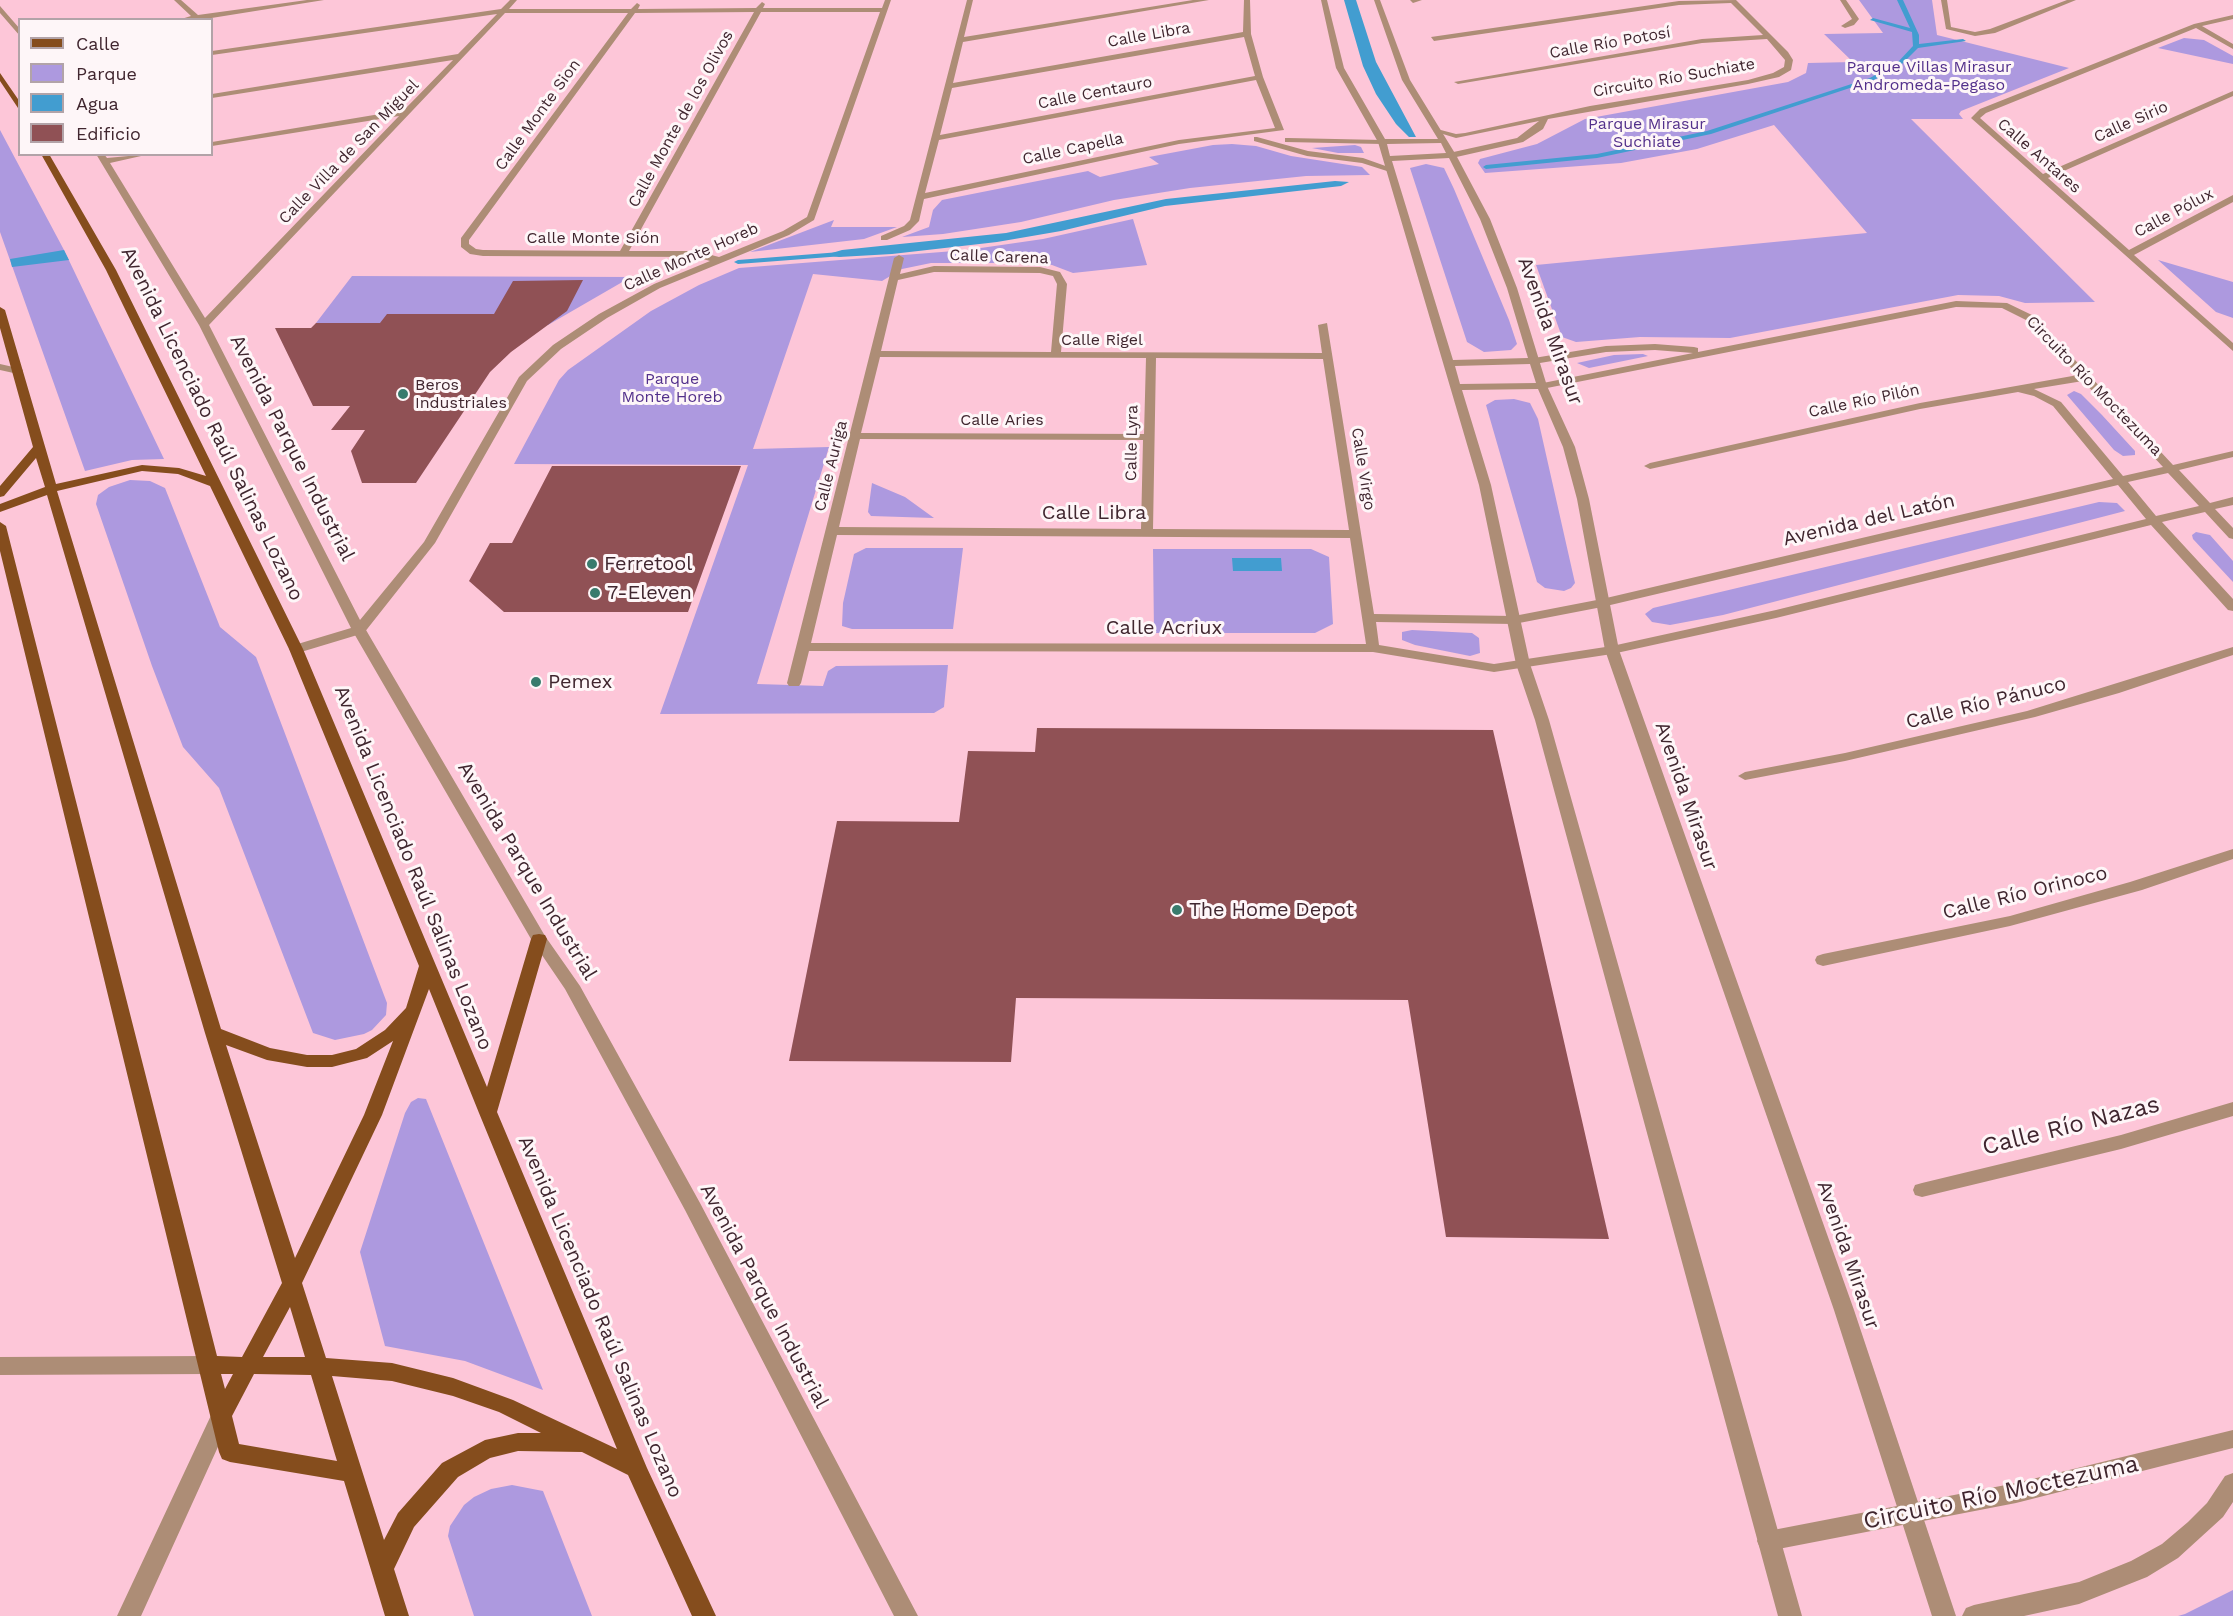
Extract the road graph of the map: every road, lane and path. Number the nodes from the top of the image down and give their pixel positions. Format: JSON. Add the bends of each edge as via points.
{"nodes":[{"id":1,"x":177,"y":0,"type":"edge"},
{"id":2,"x":321,"y":0,"type":"edge"},
{"id":3,"x":514,"y":0,"type":"edge"},
{"id":4,"x":641,"y":0,"type":"edge"},
{"id":5,"x":764,"y":0,"type":"edge"},
{"id":6,"x":888,"y":0,"type":"edge"},
{"id":7,"x":972,"y":0,"type":"edge"},
{"id":8,"x":1206,"y":0,"type":"edge"},
{"id":9,"x":1247,"y":0,"type":"edge"},
{"id":10,"x":1324,"y":0,"type":"edge"},
{"id":11,"x":1377,"y":0,"type":"edge"},
{"id":12,"x":1732,"y":0,"type":"edge"},
{"id":13,"x":1843,"y":0,"type":"edge"},
{"id":14,"x":1944,"y":0,"type":"edge"},
{"id":15,"x":2073,"y":0,"type":"edge"},
{"id":16,"x":0,"y":8,"type":"edge"},
{"id":17,"x":633,"y":10,"type":"junction"},
{"id":18,"x":759,"y":10,"type":"junction"},
{"id":19,"x":884,"y":10,"type":"junction"},
{"id":20,"x":504,"y":11,"type":"junction"},
{"id":21,"x":196,"y":17,"type":"junction"},
{"id":22,"x":2233,"y":17,"type":"edge"},
{"id":23,"x":191,"y":18,"type":"edge"},
{"id":24,"x":1845,"y":26,"type":"dead end"},
{"id":25,"x":2195,"y":27,"type":"junction"},
{"id":26,"x":2233,"y":27,"type":"edge"},
{"id":27,"x":18,"y":31,"type":"edge"},
{"id":28,"x":1247,"y":34,"type":"junction"},
{"id":29,"x":1769,"y":37,"type":"junction"},
{"id":30,"x":1434,"y":39,"type":"dead end"},
{"id":31,"x":961,"y":40,"type":"junction"},
{"id":32,"x":2233,"y":46,"type":"edge"},
{"id":33,"x":213,"y":53,"type":"edge"},
{"id":34,"x":462,"y":56,"type":"junction"},
{"id":35,"x":0,"y":75,"type":"edge"},
{"id":36,"x":1259,"y":77,"type":"junction"},
{"id":37,"x":1458,"y":82,"type":"dead end"},
{"id":38,"x":949,"y":86,"type":"junction"},
{"id":39,"x":2233,"y":93,"type":"edge"},
{"id":40,"x":213,"y":96,"type":"edge"},
{"id":41,"x":18,"y":106,"type":"edge"},
{"id":42,"x":408,"y":112,"type":"junction"},
{"id":43,"x":1545,"y":118,"type":"junction"},
{"id":44,"x":1377,"y":132,"type":"junction"},
{"id":45,"x":1262,"y":134,"type":"junction"},
{"id":46,"x":1231,"y":135,"type":"junction"},
{"id":47,"x":1439,"y":136,"type":"junction"},
{"id":48,"x":937,"y":138,"type":"junction"},
{"id":49,"x":1337,"y":142,"type":"junction"},
{"id":50,"x":1382,"y":142,"type":"junction"},
{"id":51,"x":213,"y":144,"type":"edge"},
{"id":52,"x":1452,"y":155,"type":"junction"},
{"id":53,"x":46,"y":156,"type":"edge"},
{"id":54,"x":124,"y":156,"type":"edge"},
{"id":55,"x":103,"y":158,"type":"edge"},
{"id":56,"x":1388,"y":159,"type":"junction"},
{"id":57,"x":1352,"y":160,"type":"junction"},
{"id":58,"x":1390,"y":169,"type":"junction"},
{"id":59,"x":2041,"y":178,"type":"junction"},
{"id":60,"x":921,"y":196,"type":"junction"},
{"id":61,"x":2233,"y":198,"type":"edge"},
{"id":62,"x":884,"y":238,"type":"dead end"},
{"id":63,"x":466,"y":249,"type":"joint"},
{"id":64,"x":624,"y":253,"type":"junction"},
{"id":65,"x":2128,"y":254,"type":"junction"},
{"id":66,"x":899,"y":258,"type":"dead end"},
{"id":67,"x":719,"y":260,"type":"junction"},
{"id":68,"x":896,"y":278,"type":"junction"},
{"id":69,"x":0,"y":310,"type":"edge"},
{"id":70,"x":204,"y":325,"type":"junction"},
{"id":71,"x":1323,"y":325,"type":"dead end"},
{"id":72,"x":2232,"y":346,"type":"edge"},
{"id":73,"x":1712,"y":351,"type":"junction"},
{"id":74,"x":876,"y":354,"type":"junction"},
{"id":75,"x":1056,"y":355,"type":"junction"},
{"id":76,"x":1151,"y":355,"type":"junction"},
{"id":77,"x":1328,"y":356,"type":"junction"},
{"id":78,"x":1534,"y":362,"type":"junction"},
{"id":79,"x":1448,"y":363,"type":"junction"},
{"id":80,"x":0,"y":367,"type":"edge"},
{"id":81,"x":18,"y":371,"type":"junction"},
{"id":82,"x":2086,"y":377,"type":"junction"},
{"id":83,"x":1542,"y":386,"type":"junction"},
{"id":84,"x":1455,"y":387,"type":"junction"},
{"id":85,"x":2008,"y":390,"type":"junction"},
{"id":86,"x":856,"y":436,"type":"junction"},
{"id":87,"x":1148,"y":437,"type":"junction"},
{"id":88,"x":39,"y":448,"type":"junction"},
{"id":89,"x":2233,"y":454,"type":"edge"},
{"id":90,"x":1650,"y":466,"type":"dead end"},
{"id":91,"x":2173,"y":469,"type":"junction"},
{"id":92,"x":2120,"y":481,"type":"junction"},
{"id":93,"x":214,"y":483,"type":"junction"},
{"id":94,"x":51,"y":489,"type":"junction"},
{"id":95,"x":0,"y":493,"type":"edge"},
{"id":96,"x":2233,"y":501,"type":"edge"},
{"id":97,"x":0,"y":508,"type":"edge"},
{"id":98,"x":2209,"y":508,"type":"junction"},
{"id":99,"x":2154,"y":521,"type":"junction"},
{"id":100,"x":0,"y":526,"type":"edge"},
{"id":101,"x":832,"y":531,"type":"junction"},
{"id":102,"x":2231,"y":532,"type":"edge"},
{"id":103,"x":1147,"y":533,"type":"junction"},
{"id":104,"x":1356,"y":534,"type":"junction"},
{"id":105,"x":1602,"y":603,"type":"junction"},
{"id":106,"x":2233,"y":608,"type":"edge"},
{"id":107,"x":1369,"y":618,"type":"junction"},
{"id":108,"x":1514,"y":620,"type":"junction"},
{"id":109,"x":359,"y":630,"type":"junction"},
{"id":110,"x":803,"y":647,"type":"junction"},
{"id":111,"x":1373,"y":648,"type":"junction"},
{"id":112,"x":296,"y":649,"type":"junction"},
{"id":113,"x":1612,"y":650,"type":"junction"},
{"id":114,"x":2233,"y":651,"type":"edge"},
{"id":115,"x":1523,"y":664,"type":"junction"},
{"id":116,"x":794,"y":682,"type":"dead end"},
{"id":117,"x":1745,"y":776,"type":"dead end"},
{"id":118,"x":2233,"y":854,"type":"edge"},
{"id":119,"x":539,"y":939,"type":"junction"},
{"id":120,"x":1823,"y":960,"type":"dead end"},
{"id":121,"x":428,"y":964,"type":"junction"},
{"id":122,"x":414,"y":1010,"type":"junction"},
{"id":123,"x":214,"y":1033,"type":"junction"},
{"id":124,"x":2233,"y":1109,"type":"edge"},
{"id":125,"x":488,"y":1113,"type":"junction"},
{"id":126,"x":1922,"y":1190,"type":"dead end"},
{"id":127,"x":293,"y":1282,"type":"junction"},
{"id":128,"x":208,"y":1365,"type":"junction"},
{"id":129,"x":247,"y":1365,"type":"junction"},
{"id":130,"x":0,"y":1366,"type":"edge"},
{"id":131,"x":319,"y":1366,"type":"junction"},
{"id":132,"x":221,"y":1416,"type":"junction"},
{"id":133,"x":2233,"y":1440,"type":"edge"},
{"id":134,"x":584,"y":1443,"type":"junction"},
{"id":135,"x":636,"y":1468,"type":"junction"},
{"id":136,"x":353,"y":1473,"type":"junction"},
{"id":137,"x":2233,"y":1483,"type":"edge"},
{"id":138,"x":1912,"y":1515,"type":"junction"},
{"id":139,"x":1768,"y":1541,"type":"junction"},
{"id":140,"x":383,"y":1567,"type":"junction"},
{"id":141,"x":129,"y":1616,"type":"edge"},
{"id":142,"x":398,"y":1616,"type":"edge"},
{"id":143,"x":704,"y":1616,"type":"edge"},
{"id":144,"x":906,"y":1616,"type":"edge"},
{"id":145,"x":1790,"y":1616,"type":"edge"},
{"id":146,"x":1944,"y":1616,"type":"edge"},
{"id":147,"x":1974,"y":1616,"type":"edge"}],
"edges":[{"from":1,"to":21,"type":"street"},
{"from":2,"to":21,"type":"street"},
{"from":3,"to":20,"type":"street","name":"Calle Villa de San Miguel"},
{"from":4,"to":17,"type":"street","name":"Calle Monte Sion"},
{"from":5,"to":18,"type":"street","name":"Calle Monte de los Olivos"},
{"from":6,"to":19,"type":"street","name":"Calle Monte Horeb"},
{"from":7,"to":31,"type":"street"},
{"from":8,"to":31,"type":"street"},
{"from":9,"to":28,"type":"street"},
{"from":10,"to":44,"type":"street","via":[[1340,68]]},
{"from":11,"to":47,"type":"street","name":"Avenida Mirasur","via":[[1406,80]]},
{"from":12,"to":29,"type":"street","name":"Circuito Río Suchiate"},
{"from":12,"to":30,"type":"street","via":[[1679,3]]},
{"from":13,"to":24,"type":"street","via":[[1856,19]]},
{"from":14,"to":15,"type":"street","via":[[1948,28],[1975,34],[1992,32]]},
{"from":16,"to":27,"type":"street"},
{"from":17,"to":18,"type":"street"},
{"from":17,"to":20,"type":"street"},
{"from":17,"to":63,"type":"street","name":"Calle Monte Sion","via":[[464,240]]},
{"from":18,"to":19,"type":"street"},
{"from":18,"to":64,"type":"street","name":"Calle Monte de los Olivos"},
{"from":19,"to":67,"type":"street","name":"Calle Monte Horeb","via":[[811,218],[794,230]]},
{"from":20,"to":33,"type":"street"},
{"from":20,"to":34,"type":"street","name":"Calle Villa de San Miguel"},
{"from":21,"to":23,"type":"street"},
{"from":22,"to":25,"type":"street","name":"Calle Antares"},
{"from":25,"to":26,"type":"street","name":"Calle Antares"},
{"from":25,"to":32,"type":"street"},
{"from":25,"to":59,"type":"street","name":"Calle Antares","via":[[1975,118]]},
{"from":28,"to":36,"type":"street"},
{"from":28,"to":38,"type":"street","name":"Calle Libra"},
{"from":29,"to":37,"type":"street","name":"Calle Río Potosí","via":[[1702,41]]},
{"from":29,"to":43,"type":"street","name":"Circuito Río Suchiate","via":[[1789,60],[1788,68],[1776,75]]},
{"from":31,"to":38,"type":"street"},
{"from":34,"to":40,"type":"street"},
{"from":34,"to":42,"type":"street","name":"Calle Villa de San Miguel"},
{"from":35,"to":41,"type":"main road"},
{"from":36,"to":45,"type":"street","via":[[1281,128]]},
{"from":36,"to":48,"type":"street","name":"Calle Centauro"},
{"from":38,"to":48,"type":"street"},
{"from":39,"to":59,"type":"street","name":"Calle Sirio"},
{"from":42,"to":51,"type":"street"},
{"from":42,"to":70,"type":"street","name":"Calle Villa de San Miguel"},
{"from":43,"to":47,"type":"street","name":"Circuito Río Suchiate","via":[[1466,135]]},
{"from":43,"to":52,"type":"street","via":[[1540,127],[1520,140]]},
{"from":44,"to":49,"type":"street","name":"Calle Capella","via":[[1366,138]]},
{"from":44,"to":50,"type":"street"},
{"from":45,"to":46,"type":"street","name":"Calle Capella"},
{"from":45,"to":49,"type":"street","name":"Calle Capella","via":[[1295,141]]},
{"from":46,"to":57,"type":"street","name":"Calle Capella"},
{"from":46,"to":60,"type":"street","name":"Calle Capella","via":[[1179,142]]},
{"from":47,"to":50,"type":"street","name":"Circuito Río Suchiate"},
{"from":47,"to":52,"type":"street","name":"Avenida Mirasur"},
{"from":48,"to":60,"type":"street"},
{"from":49,"to":50,"type":"street","name":"Calle Capella"},
{"from":50,"to":56,"type":"street"},
{"from":52,"to":56,"type":"street","name":"Calle Capella"},
{"from":52,"to":78,"type":"street","name":"Avenida Mirasur","via":[[1485,219],[1512,288]]},
{"from":53,"to":93,"type":"main road","name":"Avenida Licenciado Raúl Salinas Lozano","via":[[111,270]]},
{"from":54,"to":55,"type":"street"},
{"from":55,"to":70,"type":"street","name":"Avenida Parque Industrial"},
{"from":56,"to":57,"type":"street","name":"Calle Capella"},
{"from":56,"to":58,"type":"street"},
{"from":57,"to":58,"type":"street","name":"Calle Capella"},
{"from":58,"to":79,"type":"street"},
{"from":59,"to":65,"type":"street","name":"Calle Antares"},
{"from":60,"to":62,"type":"street","via":[[911,225]]},
{"from":61,"to":65,"type":"street","name":"Calle Pólux"},
{"from":63,"to":64,"type":"street","name":"Calle Monte Sión","via":[[483,253]]},
{"from":64,"to":67,"type":"street","name":"Calle Monte Sión","via":[[696,254]]},
{"from":65,"to":72,"type":"street","name":"Calle Antares"},
{"from":66,"to":68,"type":"street","name":"Calle Auriga"},
{"from":67,"to":109,"type":"street","name":"Calle Monte Horeb","via":[[657,286],[597,319],[557,347],[523,379],[429,543]]},
{"from":68,"to":74,"type":"street","name":"Calle Auriga"},
{"from":68,"to":75,"type":"street","name":"Calle Carena","via":[[934,269],[1057,274],[1062,284]]},
{"from":69,"to":81,"type":"main road"},
{"from":70,"to":109,"type":"street","name":"Avenida Parque Industrial"},
{"from":71,"to":77,"type":"street","name":"Calle Virgo"},
{"from":73,"to":78,"type":"street","name":"Circuito Río Moctezuma","via":[[1614,349]]},
{"from":73,"to":82,"type":"street","name":"Circuito Río Moctezuma","via":[[1956,304],[1985,303],[2004,305],[2024,314]]},
{"from":73,"to":83,"type":"street","name":"Circuito Río Moctezuma"},
{"from":74,"to":75,"type":"street","name":"Calle Rigel"},
{"from":74,"to":86,"type":"street","name":"Calle Auriga"},
{"from":75,"to":76,"type":"street","name":"Calle Rigel"},
{"from":76,"to":77,"type":"street","name":"Calle Rigel"},
{"from":76,"to":87,"type":"street","name":"Calle Lyra"},
{"from":77,"to":104,"type":"street","name":"Calle Virgo"},
{"from":78,"to":79,"type":"street","name":"Circuito Río Moctezuma"},
{"from":78,"to":83,"type":"street","name":"Avenida Mirasur"},
{"from":79,"to":84,"type":"street"},
{"from":80,"to":81,"type":"street"},
{"from":81,"to":88,"type":"main road"},
{"from":82,"to":85,"type":"street","name":"Calle Río Pilón"},
{"from":82,"to":91,"type":"street","name":"Circuito Río Moctezuma"},
{"from":83,"to":84,"type":"street","name":"Circuito Río Moctezuma"},
{"from":83,"to":105,"type":"street","name":"Avenida Mirasur","via":[[1569,447]]},
{"from":84,"to":108,"type":"street","via":[[1485,485]]},
{"from":85,"to":90,"type":"street","name":"Calle Río Pilón","via":[[1831,424]]},
{"from":85,"to":92,"type":"street","via":[[2037,393],[2057,404]]},
{"from":86,"to":87,"type":"street","name":"Calle Aries"},
{"from":86,"to":101,"type":"street","name":"Calle Auriga"},
{"from":87,"to":103,"type":"street","name":"Calle Lyra"},
{"from":88,"to":94,"type":"main road"},
{"from":88,"to":95,"type":"main road"},
{"from":89,"to":91,"type":"street","name":"Avenida del Latón"},
{"from":91,"to":92,"type":"street","name":"Avenida del Latón"},
{"from":91,"to":98,"type":"street","name":"Circuito Río Moctezuma"},
{"from":92,"to":99,"type":"street"},
{"from":92,"to":105,"type":"street","name":"Avenida del Latón"},
{"from":93,"to":94,"type":"main road","via":[[179,471],[142,468]]},
{"from":93,"to":112,"type":"main road","name":"Avenida Licenciado Raúl Salinas Lozano"},
{"from":94,"to":97,"type":"main road"},
{"from":94,"to":123,"type":"main road"},
{"from":96,"to":98,"type":"street"},
{"from":98,"to":99,"type":"street"},
{"from":98,"to":102,"type":"street","name":"Circuito Río Moctezuma"},
{"from":99,"to":106,"type":"street"},
{"from":99,"to":113,"type":"street"},
{"from":100,"to":128,"type":"main road"},
{"from":101,"to":103,"type":"street","name":"Calle Libra"},
{"from":101,"to":110,"type":"street","name":"Calle Auriga"},
{"from":103,"to":104,"type":"street","name":"Calle Libra"},
{"from":104,"to":107,"type":"street","name":"Calle Virgo"},
{"from":105,"to":108,"type":"street","name":"Avenida del Latón"},
{"from":105,"to":113,"type":"street","name":"Avenida Mirasur"},
{"from":107,"to":108,"type":"street"},
{"from":107,"to":111,"type":"street","name":"Calle Virgo"},
{"from":108,"to":115,"type":"street"},
{"from":109,"to":112,"type":"street"},
{"from":109,"to":119,"type":"street","name":"Avenida Parque Industrial"},
{"from":110,"to":111,"type":"street","name":"Calle Acriux"},
{"from":110,"to":116,"type":"street","name":"Calle Auriga"},
{"from":111,"to":115,"type":"street","name":"Calle Acriux","via":[[1474,666]]},
{"from":112,"to":121,"type":"main road","name":"Avenida Licenciado Raúl Salinas Lozano"},
{"from":113,"to":115,"type":"street"},
{"from":113,"to":138,"type":"street","name":"Avenida Mirasur"},
{"from":114,"to":117,"type":"street","name":"Calle Río Pánuco","via":[[2030,714]]},
{"from":115,"to":139,"type":"street","via":[[1542,720]]},
{"from":118,"to":120,"type":"street","name":"Calle Río Orinoco","via":[[2010,921]]},
{"from":119,"to":125,"type":"main road"},
{"from":119,"to":144,"type":"street","name":"Avenida Parque Industrial","via":[[572,986],[662,1151]]},
{"from":121,"to":122,"type":"main road"},
{"from":121,"to":125,"type":"main road","name":"Avenida Licenciado Raúl Salinas Lozano"},
{"from":122,"to":123,"type":"main road","via":[[361,1054],[332,1061],[267,1054]]},
{"from":122,"to":127,"type":"main road","via":[[373,1116]]},
{"from":123,"to":127,"type":"main road"},
{"from":124,"to":126,"type":"street","name":"Calle Río Nazas","via":[[2121,1142]]},
{"from":125,"to":135,"type":"main road","name":"Avenida Licenciado Raúl Salinas Lozano"},
{"from":127,"to":129,"type":"main road"},
{"from":127,"to":131,"type":"main road"},
{"from":128,"to":129,"type":"main road"},
{"from":128,"to":130,"type":"street"},
{"from":128,"to":132,"type":"main road"},
{"from":129,"to":131,"type":"main road"},
{"from":129,"to":132,"type":"main road"},
{"from":131,"to":134,"type":"main road","via":[[392,1372],[453,1387],[506,1406]]},
{"from":131,"to":136,"type":"main road"},
{"from":132,"to":136,"type":"main road","via":[[230,1452]]},
{"from":132,"to":141,"type":"street"},
{"from":133,"to":138,"type":"street","name":"Circuito Río Moctezuma"},
{"from":134,"to":135,"type":"main road"},
{"from":134,"to":140,"type":"main road","via":[[518,1442],[485,1450],[450,1470],[406,1520]]},
{"from":135,"to":143,"type":"main road","name":"Avenida Licenciado Raúl Salinas Lozano"},
{"from":136,"to":140,"type":"main road"},
{"from":137,"to":147,"type":"street","via":[[2215,1510],[2196,1528],[2170,1551],[2139,1569],[2079,1593]]},
{"from":138,"to":139,"type":"street","name":"Circuito Río Moctezuma"},
{"from":138,"to":146,"type":"street","name":"Avenida Mirasur"},
{"from":139,"to":145,"type":"street"},
{"from":140,"to":142,"type":"main road"}]}
